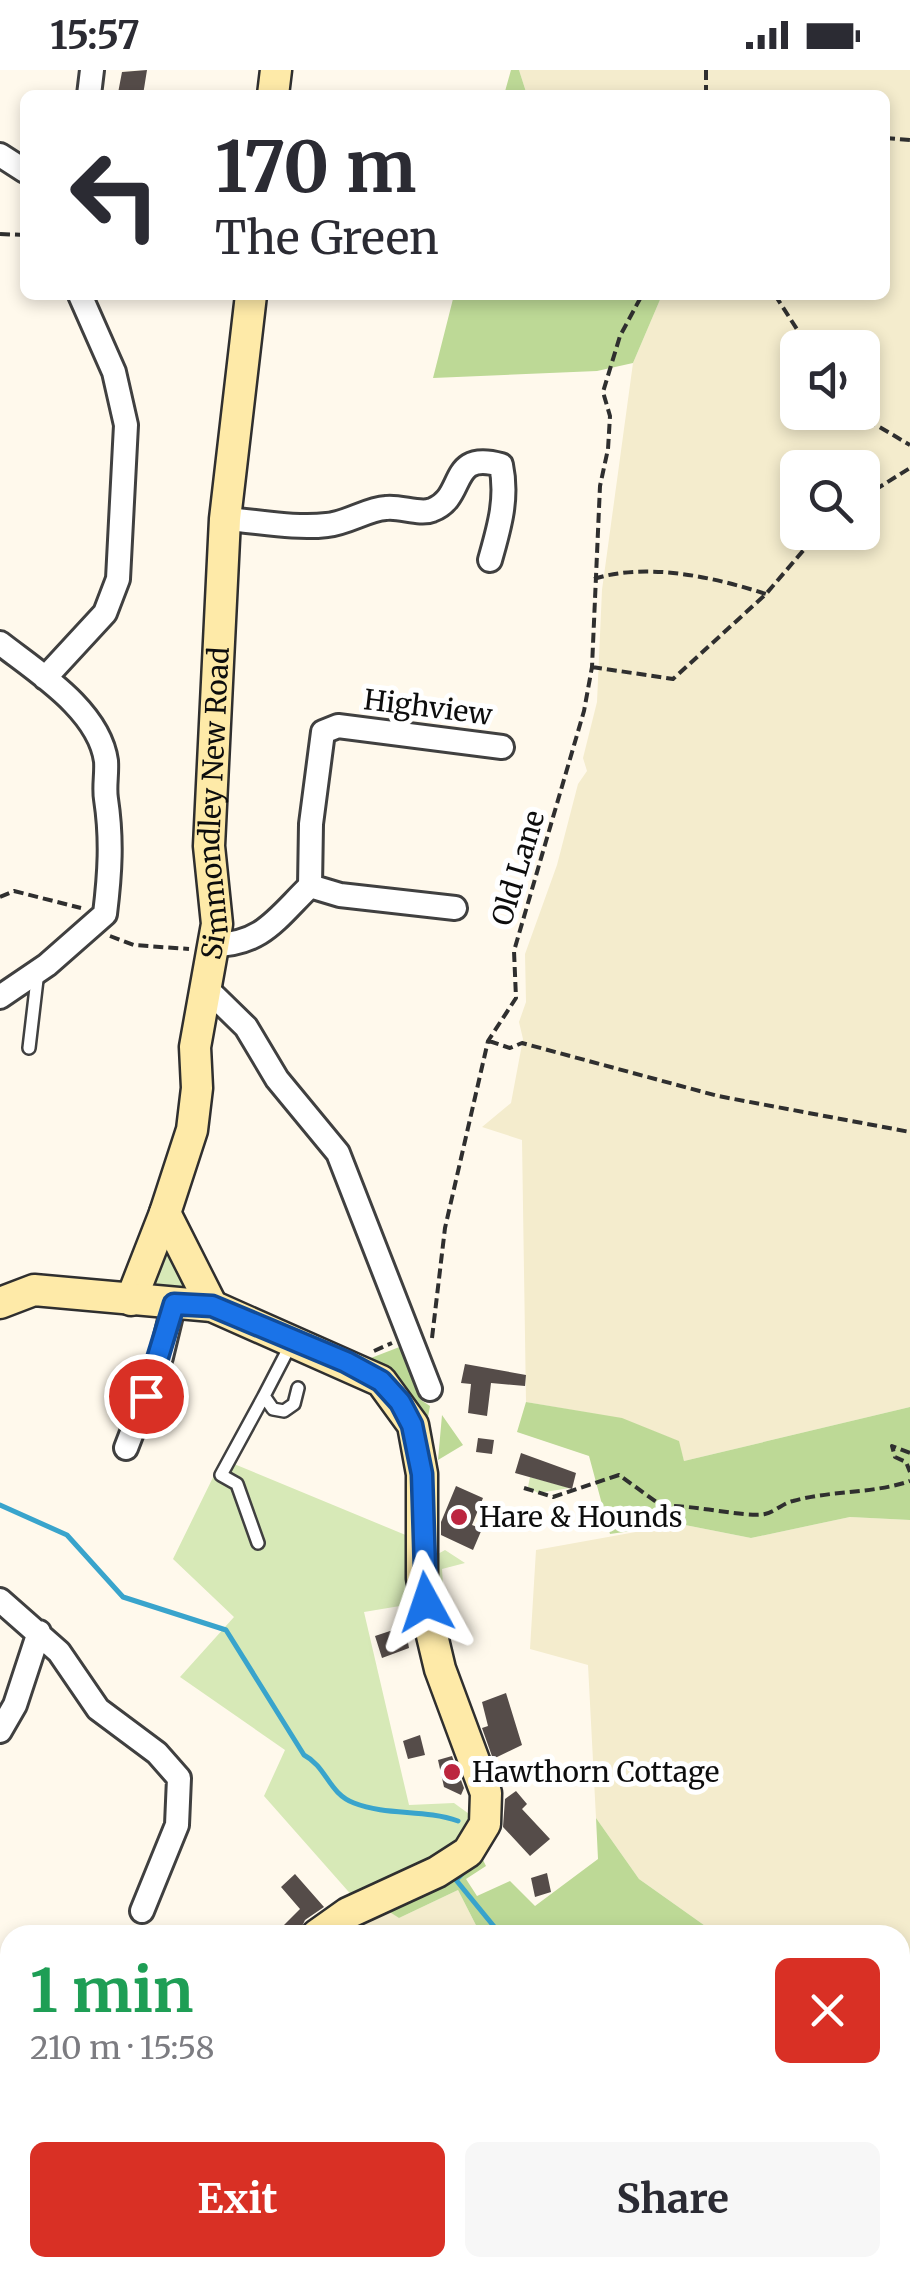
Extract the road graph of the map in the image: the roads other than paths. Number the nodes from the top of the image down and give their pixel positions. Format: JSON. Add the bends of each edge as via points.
{"nodes":[{"id":1,"x":82,"y":300,"type":"edge"},
{"id":2,"x":250,"y":300,"type":"edge"},
{"id":3,"x":225,"y":519,"type":"junction"},
{"id":4,"x":490,"y":560,"type":"dead end"},
{"id":5,"x":8,"y":650,"type":"edge"},
{"id":6,"x":0,"y":674,"type":"edge"},
{"id":7,"x":45,"y":678,"type":"junction"},
{"id":8,"x":502,"y":747,"type":"dead end"},
{"id":9,"x":310,"y":886,"type":"junction"},
{"id":10,"x":455,"y":908,"type":"dead end"},
{"id":11,"x":213,"y":949,"type":"junction"},
{"id":12,"x":38,"y":971,"type":"junction"},
{"id":13,"x":207,"y":989,"type":"junction"},
{"id":14,"x":0,"y":997,"type":"edge"},
{"id":15,"x":28,"y":1048,"type":"dead end"},
{"id":16,"x":166,"y":1214,"type":"junction"},
{"id":17,"x":131,"y":1300,"type":"junction"},
{"id":18,"x":0,"y":1303,"type":"edge"},
{"id":19,"x":174,"y":1304,"type":"junction"},
{"id":20,"x":212,"y":1306,"type":"junction"},
{"id":21,"x":292,"y":1342,"type":"junction"},
{"id":22,"x":298,"y":1388,"type":"dead end"},
{"id":23,"x":430,"y":1388,"type":"road end"},
{"id":24,"x":264,"y":1396,"type":"junction"},
{"id":25,"x":126,"y":1448,"type":"dead end"},
{"id":26,"x":258,"y":1543,"type":"dead end"},
{"id":27,"x":0,"y":1600,"type":"edge"},
{"id":28,"x":40,"y":1632,"type":"junction"},
{"id":29,"x":0,"y":1731,"type":"edge"},
{"id":30,"x":142,"y":1911,"type":"dead end"},
{"id":31,"x":331,"y":1925,"type":"edge"}],
"edges":[{"from":1,"to":7,"type":"street","via":[[114,372],[126,425],[118,579],[105,613]]},
{"from":2,"to":3,"type":"street","name":"Simmondley New Road"},
{"from":3,"to":4,"type":"street","via":[[323,526],[382,508],[430,512],[450,498],[457,476],[470,464],[507,456],[503,514],[486,534]]},
{"from":3,"to":11,"type":"street","name":"Simmondley New Road","via":[[209,846]]},
{"from":5,"to":6,"type":"street"},
{"from":5,"to":7,"type":"street"},
{"from":7,"to":12,"type":"street","via":[[88,722],[106,758],[113,834],[97,921]]},
{"from":8,"to":9,"type":"street","name":"Highview","via":[[338,726],[322,732]]},
{"from":9,"to":10,"type":"street"},
{"from":9,"to":11,"type":"street","via":[[275,926],[252,940]]},
{"from":11,"to":13,"type":"street","name":"Simmondley New Road"},
{"from":12,"to":14,"type":"street"},
{"from":12,"to":15,"type":"lane"},
{"from":13,"to":16,"type":"street","name":"Simmondley New Road","via":[[195,1047],[192,1130]]},
{"from":13,"to":23,"type":"street","via":[[246,1027],[276,1080],[338,1152]]},
{"from":16,"to":17,"type":"street","name":"Simmondley New Road"},
{"from":16,"to":20,"type":"street"},
{"from":17,"to":18,"type":"street","via":[[34,1290]]},
{"from":17,"to":19,"type":"street"},
{"from":19,"to":20,"type":"street"},
{"from":19,"to":25,"type":"street"},
{"from":20,"to":21,"type":"street"},
{"from":21,"to":24,"type":"lane"},
{"from":21,"to":31,"type":"street","via":[[381,1381],[412,1425],[422,1474],[422,1578],[430,1627],[487,1809],[468,1852]]},
{"from":22,"to":24,"type":"lane","via":[[284,1411]]},
{"from":24,"to":26,"type":"lane","via":[[221,1475],[237,1484]]},
{"from":27,"to":28,"type":"street"},
{"from":28,"to":29,"type":"street"},
{"from":28,"to":30,"type":"street","via":[[98,1710],[178,1778],[177,1825]]}]}
